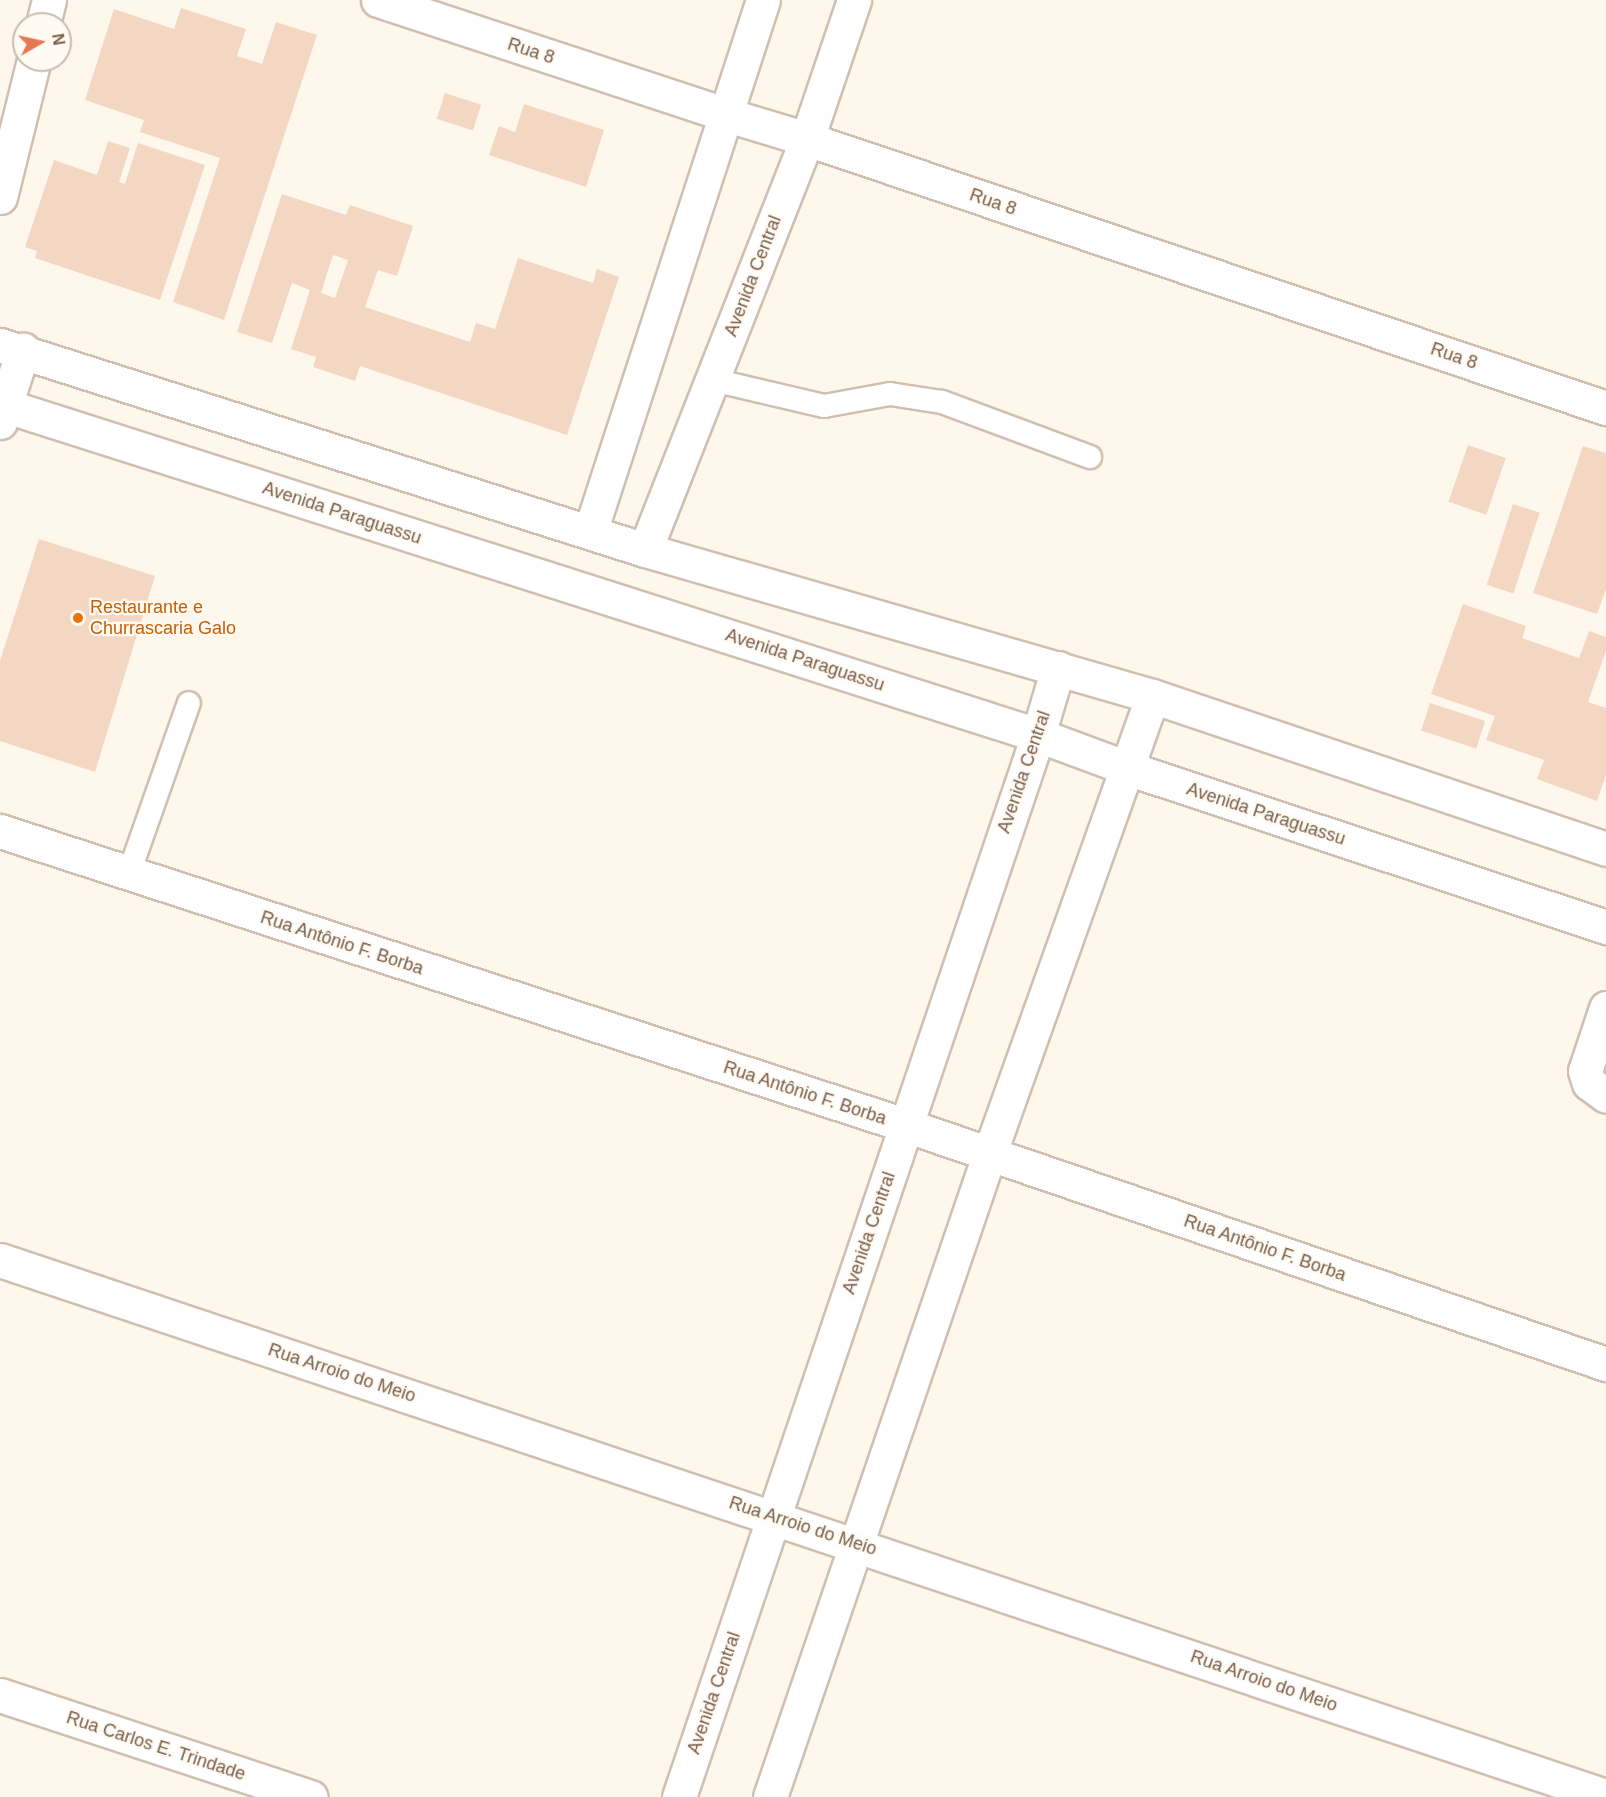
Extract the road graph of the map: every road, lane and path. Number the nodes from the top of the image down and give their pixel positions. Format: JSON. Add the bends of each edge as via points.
{"nodes":[{"id":1,"x":378,"y":0,"type":"edge"},
{"id":2,"x":763,"y":0,"type":"edge"},
{"id":3,"x":854,"y":0,"type":"edge"},
{"id":4,"x":31,"y":72,"type":"edge"},
{"id":5,"x":724,"y":114,"type":"junction"},
{"id":6,"x":807,"y":139,"type":"junction"},
{"id":7,"x":0,"y":197,"type":"edge"},
{"id":8,"x":11,"y":347,"type":"edge"},
{"id":9,"x":712,"y":380,"type":"junction"},
{"id":10,"x":1606,"y":408,"type":"edge"},
{"id":11,"x":2,"y":410,"type":"edge"},
{"id":12,"x":1090,"y":458,"type":"dead end"},
{"id":13,"x":590,"y":532,"type":"junction"},
{"id":14,"x":645,"y":550,"type":"junction"},
{"id":15,"x":1058,"y":668,"type":"junction"},
{"id":16,"x":1152,"y":696,"type":"junction"},
{"id":17,"x":189,"y":703,"type":"dead end"},
{"id":18,"x":1038,"y":735,"type":"junction"},
{"id":19,"x":1127,"y":768,"type":"junction"},
{"id":20,"x":0,"y":831,"type":"edge"},
{"id":21,"x":1606,"y":849,"type":"edge"},
{"id":22,"x":129,"y":873,"type":"junction"},
{"id":23,"x":1606,"y":927,"type":"edge"},
{"id":24,"x":1606,"y":1008,"type":"edge"},
{"id":25,"x":1606,"y":1096,"type":"edge"},
{"id":26,"x":905,"y":1125,"type":"junction"},
{"id":27,"x":989,"y":1155,"type":"junction"},
{"id":28,"x":0,"y":1260,"type":"edge"},
{"id":29,"x":1606,"y":1364,"type":"edge"},
{"id":30,"x":773,"y":1516,"type":"junction"},
{"id":31,"x":856,"y":1544,"type":"junction"},
{"id":32,"x":0,"y":1695,"type":"edge"},
{"id":33,"x":1606,"y":1796,"type":"edge"},
{"id":34,"x":311,"y":1797,"type":"edge"},
{"id":35,"x":679,"y":1797,"type":"edge"},
{"id":36,"x":770,"y":1797,"type":"edge"}],
"edges":[{"from":1,"to":5,"type":"street","name":"Rua 8"},
{"from":2,"to":5,"type":"street"},
{"from":3,"to":6,"type":"street","name":"Avenida Central"},
{"from":4,"to":7,"type":"street"},
{"from":5,"to":6,"type":"street","name":"Rua 8"},
{"from":5,"to":13,"type":"street"},
{"from":6,"to":9,"type":"street","name":"Avenida Central"},
{"from":6,"to":10,"type":"street","name":"Rua 8"},
{"from":8,"to":11,"type":"street"},
{"from":8,"to":13,"type":"street"},
{"from":9,"to":12,"type":"lane","via":[[824,406],[890,394],[942,402]]},
{"from":9,"to":14,"type":"street","name":"Avenida Central"},
{"from":11,"to":18,"type":"street","name":"Avenida Paraguassu"},
{"from":13,"to":14,"type":"street"},
{"from":14,"to":15,"type":"street"},
{"from":15,"to":16,"type":"street"},
{"from":15,"to":18,"type":"street","name":"Avenida Central"},
{"from":16,"to":19,"type":"street"},
{"from":16,"to":21,"type":"street"},
{"from":17,"to":22,"type":"lane"},
{"from":18,"to":19,"type":"street","name":"Avenida Paraguassu"},
{"from":18,"to":26,"type":"street","name":"Avenida Central"},
{"from":19,"to":23,"type":"street","name":"Avenida Paraguassu"},
{"from":19,"to":27,"type":"street"},
{"from":20,"to":22,"type":"street","name":"Rua Antônio F. Borba"},
{"from":22,"to":26,"type":"street","name":"Rua Antônio F. Borba"},
{"from":24,"to":25,"type":"street","via":[[1586,1071],[1589,1083]]},
{"from":26,"to":27,"type":"street","name":"Rua Antônio F. Borba"},
{"from":26,"to":30,"type":"street","name":"Avenida Central"},
{"from":27,"to":29,"type":"street","name":"Rua Antônio F. Borba"},
{"from":27,"to":31,"type":"street"},
{"from":28,"to":30,"type":"street","name":"Rua Arroio do Meio"},
{"from":30,"to":31,"type":"street","name":"Rua Arroio do Meio"},
{"from":30,"to":35,"type":"street","name":"Avenida Central"},
{"from":31,"to":33,"type":"street","name":"Rua Arroio do Meio"},
{"from":31,"to":36,"type":"street"},
{"from":32,"to":34,"type":"street","name":"Rua Carlos E. Trindade"}]}
